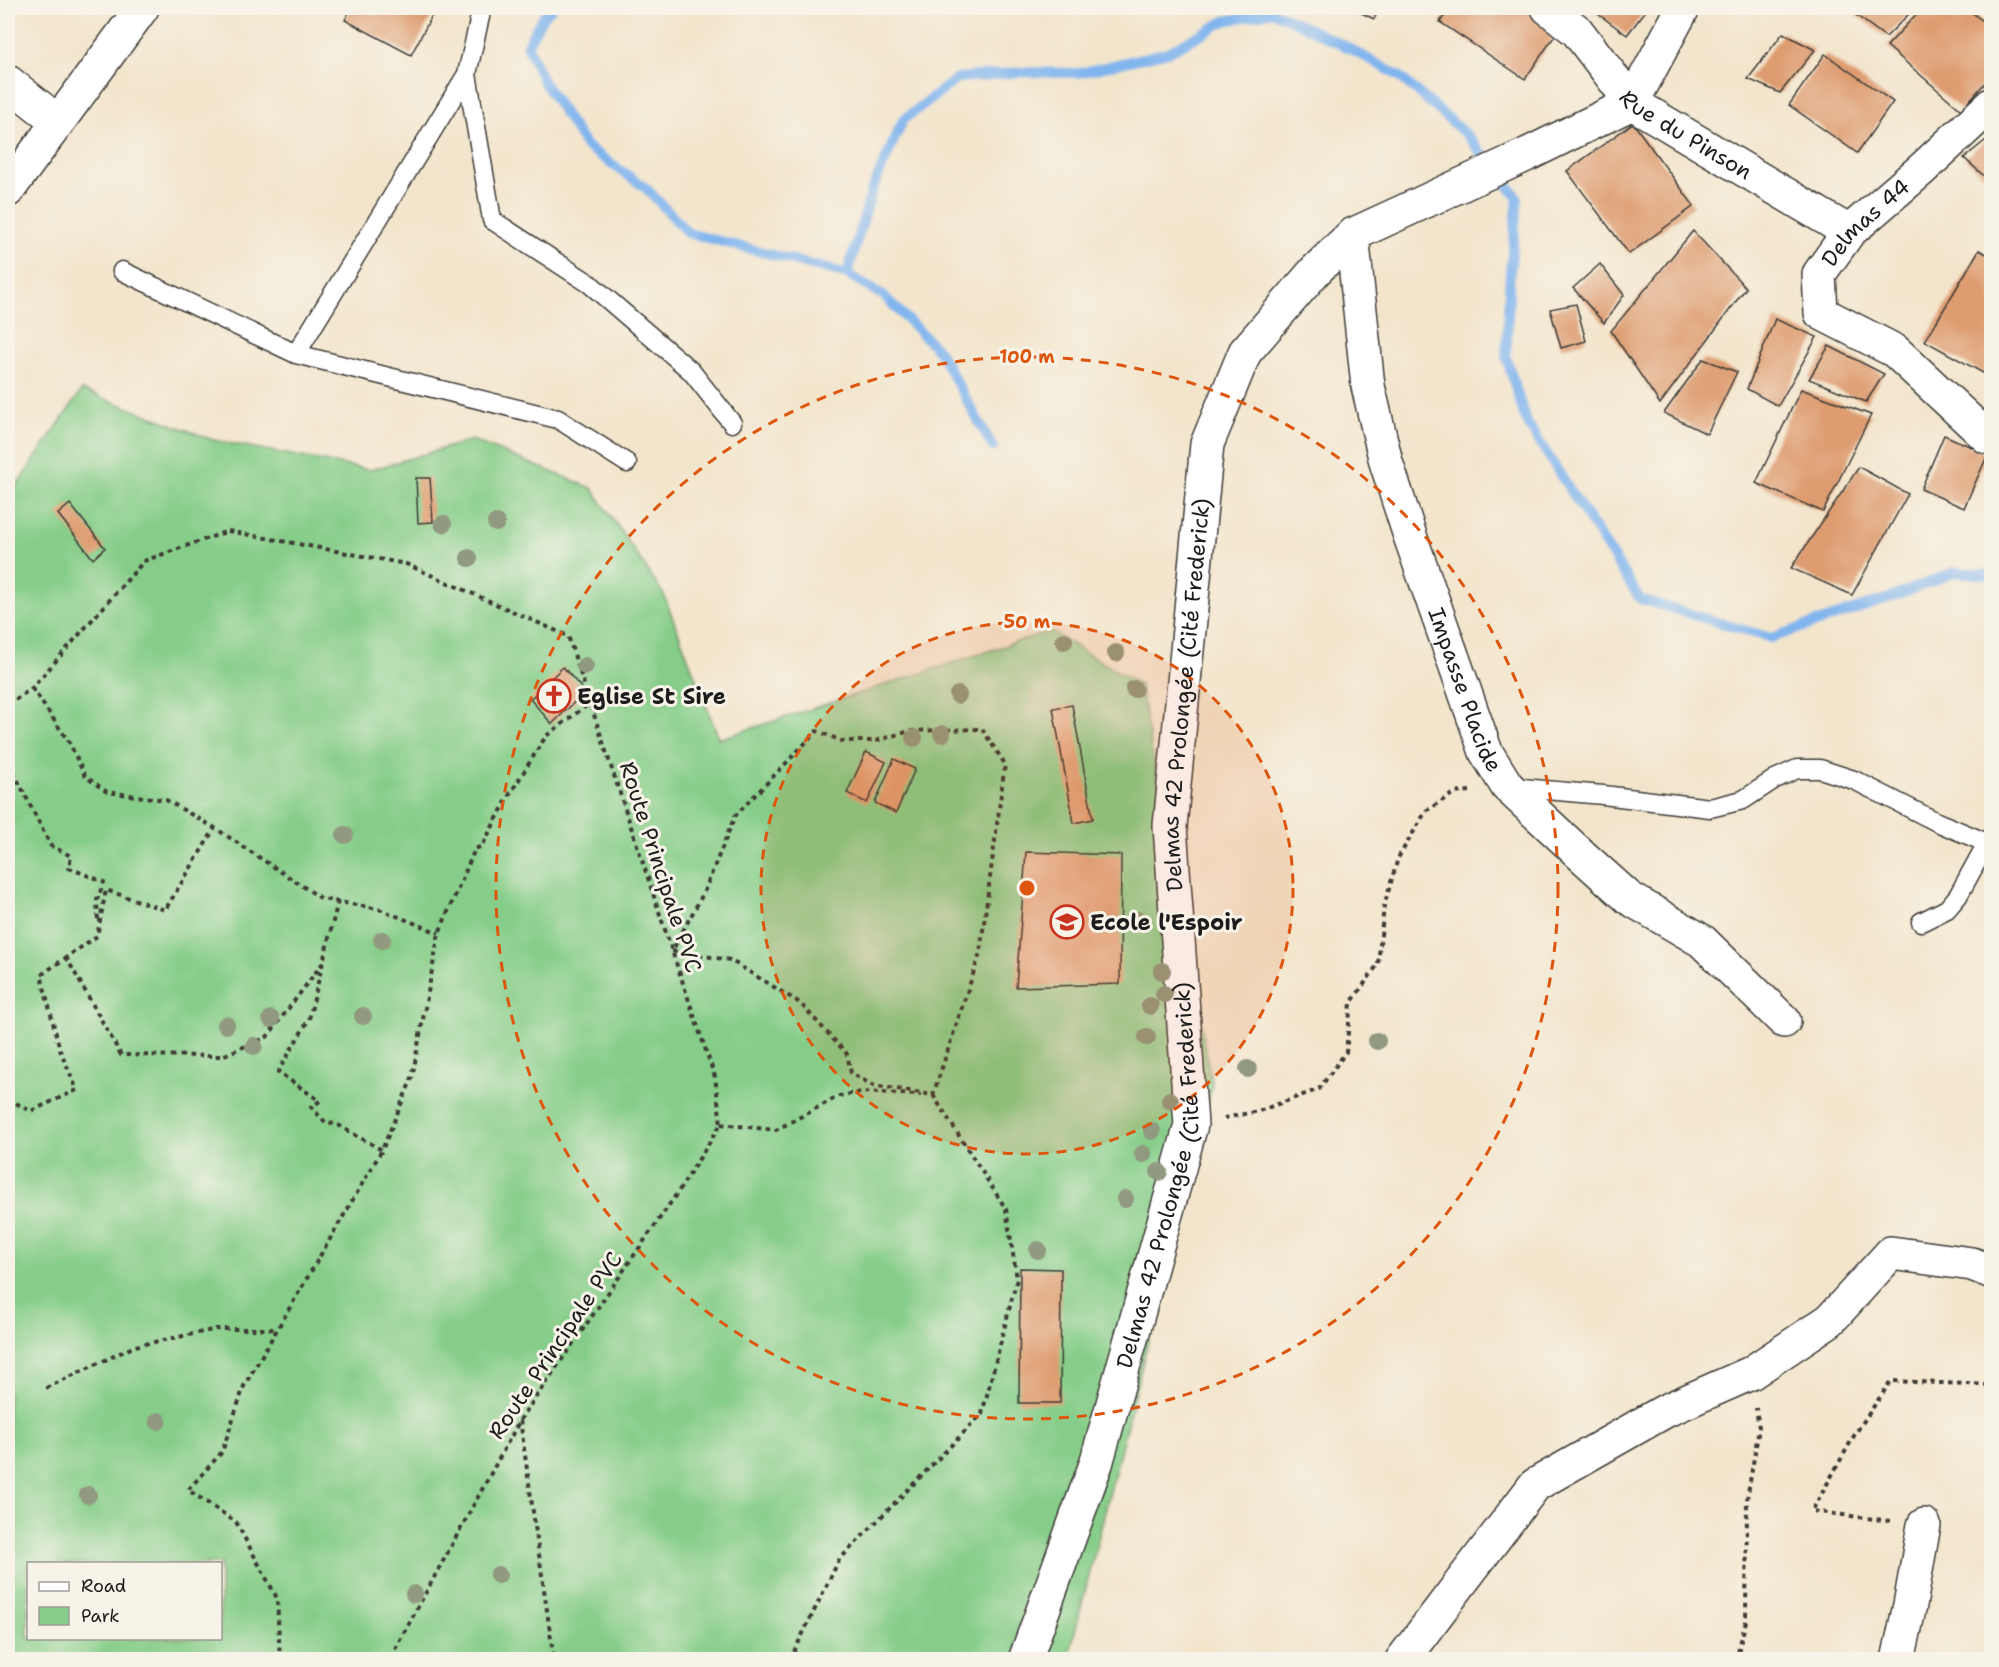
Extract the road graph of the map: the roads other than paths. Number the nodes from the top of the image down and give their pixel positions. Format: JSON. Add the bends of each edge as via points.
{"nodes":[{"id":1,"x":142,"y":8,"type":"edge"},
{"id":2,"x":482,"y":8,"type":"edge"},
{"id":3,"x":1548,"y":8,"type":"edge"},
{"id":4,"x":1683,"y":8,"type":"edge"},
{"id":5,"x":467,"y":74,"type":"junction"},
{"id":6,"x":8,"y":82,"type":"edge"},
{"id":7,"x":1632,"y":103,"type":"junction"},
{"id":8,"x":1992,"y":104,"type":"edge"},
{"id":9,"x":57,"y":121,"type":"junction"},
{"id":10,"x":8,"y":190,"type":"edge"},
{"id":11,"x":1849,"y":232,"type":"junction"},
{"id":12,"x":1352,"y":236,"type":"junction"},
{"id":13,"x":122,"y":271,"type":"dead end"},
{"id":14,"x":296,"y":354,"type":"junction"},
{"id":15,"x":732,"y":423,"type":"dead end"},
{"id":16,"x":1987,"y":436,"type":"dead end"},
{"id":17,"x":627,"y":463,"type":"dead end"},
{"id":18,"x":1507,"y":786,"type":"junction"},
{"id":19,"x":1989,"y":845,"type":"edge"},
{"id":20,"x":1920,"y":922,"type":"dead end"},
{"id":21,"x":1784,"y":1021,"type":"dead end"},
{"id":22,"x":1992,"y":1272,"type":"edge"},
{"id":23,"x":1924,"y":1525,"type":"road end"},
{"id":24,"x":1025,"y":1659,"type":"edge"},
{"id":25,"x":1402,"y":1659,"type":"edge"},
{"id":26,"x":1898,"y":1659,"type":"edge"}],
"edges":[{"from":1,"to":9,"type":"street"},
{"from":2,"to":5,"type":"lane"},
{"from":3,"to":7,"type":"street","name":"Rue du Pinson","via":[[1577,32]]},
{"from":4,"to":7,"type":"street"},
{"from":5,"to":14,"type":"lane"},
{"from":5,"to":15,"type":"lane","via":[[492,220],[590,284],[691,371]]},
{"from":6,"to":9,"type":"street"},
{"from":7,"to":11,"type":"street","name":"Rue du Pinson"},
{"from":7,"to":12,"type":"street","name":"Delmas 42 Prolongée (Cité Frederick)"},
{"from":8,"to":11,"type":"street","name":"Delmas 44"},
{"from":9,"to":10,"type":"street"},
{"from":11,"to":16,"type":"street","name":"Delmas 44","via":[[1819,274],[1821,313],[1895,351]]},
{"from":12,"to":18,"type":"street","name":"Impasse Placide","via":[[1368,386],[1386,462],[1486,752]]},
{"from":12,"to":24,"type":"street","name":"Delmas 42 Prolongée (Cité Frederick)","via":[[1315,271],[1245,352],[1207,444],[1170,826],[1191,1125],[1096,1464]]},
{"from":13,"to":14,"type":"lane"},
{"from":14,"to":17,"type":"lane","via":[[558,419]]},
{"from":18,"to":19,"type":"lane","via":[[1710,808],[1743,800],[1797,769],[1820,769],[1854,780]]},
{"from":18,"to":21,"type":"street","name":"Impasse Placide","via":[[1629,898],[1702,941]]},
{"from":19,"to":20,"type":"lane","via":[[1947,909]]},
{"from":22,"to":25,"type":"street","via":[[1972,1264],[1891,1253],[1830,1320],[1751,1373],[1665,1411],[1535,1485]]},
{"from":23,"to":26,"type":"street"}]}
